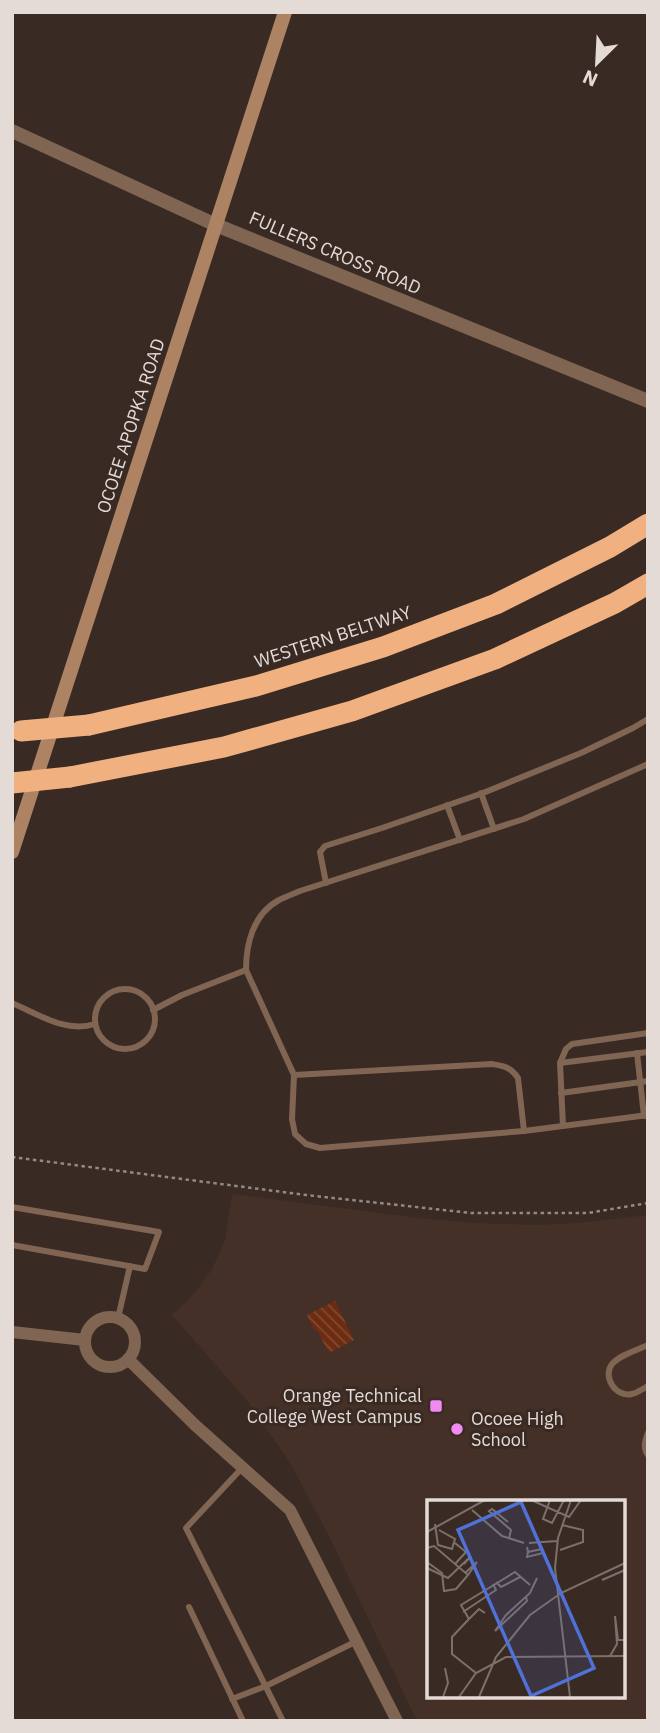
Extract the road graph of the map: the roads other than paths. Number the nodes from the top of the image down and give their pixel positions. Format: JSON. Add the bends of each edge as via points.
{"nodes":[{"id":1,"x":285,"y":12,"type":"edge"},
{"id":2,"x":12,"y":131,"type":"edge"},
{"id":3,"x":216,"y":225,"type":"junction"},
{"id":4,"x":648,"y":401,"type":"edge"},
{"id":5,"x":648,"y":524,"type":"edge"},
{"id":6,"x":648,"y":584,"type":"edge"},
{"id":7,"x":648,"y":719,"type":"edge"},
{"id":8,"x":16,"y":731,"type":"edge"},
{"id":9,"x":648,"y":764,"type":"edge"},
{"id":10,"x":12,"y":783,"type":"edge"},
{"id":11,"x":481,"y":793,"type":"junction"},
{"id":12,"x":447,"y":805,"type":"junction"},
{"id":13,"x":494,"y":829,"type":"junction"},
{"id":14,"x":460,"y":840,"type":"junction"},
{"id":15,"x":12,"y":852,"type":"edge"},
{"id":16,"x":326,"y":883,"type":"junction"},
{"id":17,"x":246,"y":971,"type":"junction"},
{"id":18,"x":12,"y":1003,"type":"edge"},
{"id":19,"x":153,"y":1010,"type":"junction"},
{"id":20,"x":95,"y":1024,"type":"junction"},
{"id":21,"x":648,"y":1033,"type":"edge"},
{"id":22,"x":648,"y":1052,"type":"edge"},
{"id":23,"x":637,"y":1053,"type":"junction"},
{"id":24,"x":559,"y":1063,"type":"junction"},
{"id":25,"x":294,"y":1075,"type":"junction"},
{"id":26,"x":644,"y":1082,"type":"edge"},
{"id":27,"x":561,"y":1093,"type":"junction"},
{"id":28,"x":646,"y":1116,"type":"edge"},
{"id":29,"x":564,"y":1126,"type":"junction"},
{"id":30,"x":524,"y":1131,"type":"junction"},
{"id":31,"x":12,"y":1207,"type":"edge"},
{"id":32,"x":12,"y":1245,"type":"edge"},
{"id":33,"x":130,"y":1266,"type":"junction"},
{"id":34,"x":118,"y":1318,"type":"junction"},
{"id":35,"x":12,"y":1332,"type":"edge"},
{"id":36,"x":85,"y":1340,"type":"junction"},
{"id":37,"x":648,"y":1345,"type":"edge"},
{"id":38,"x":128,"y":1359,"type":"junction"},
{"id":39,"x":648,"y":1386,"type":"edge"},
{"id":40,"x":648,"y":1433,"type":"edge"},
{"id":41,"x":648,"y":1455,"type":"edge"},
{"id":42,"x":242,"y":1468,"type":"junction"},
{"id":43,"x":189,"y":1608,"type":"dead end"},
{"id":44,"x":357,"y":1640,"type":"junction"},
{"id":45,"x":266,"y":1686,"type":"junction"},
{"id":46,"x":232,"y":1699,"type":"junction"},
{"id":47,"x":243,"y":1721,"type":"edge"},
{"id":48,"x":284,"y":1721,"type":"edge"},
{"id":49,"x":397,"y":1721,"type":"edge"}],
"edges":[{"from":1,"to":3,"type":"main road","name":"OCOEE APOPKA ROAD"},
{"from":2,"to":3,"type":"street","name":"FULLERS CROSS ROAD"},
{"from":3,"to":4,"type":"street","name":"FULLERS CROSS ROAD"},
{"from":3,"to":15,"type":"main road","name":"OCOEE APOPKA ROAD"},
{"from":5,"to":8,"type":"highway","name":"WESTERN BELTWAY","bridge":true,"via":[[496,604],[383,647],[256,686],[89,724]]},
{"from":6,"to":10,"type":"highway","bridge":true,"via":[[495,659],[352,712],[224,747],[70,777]]},
{"from":7,"to":11,"type":"lane","via":[[581,753]]},
{"from":9,"to":13,"type":"lane"},
{"from":11,"to":12,"type":"lane"},
{"from":11,"to":13,"type":"lane"},
{"from":12,"to":14,"type":"lane"},
{"from":12,"to":16,"type":"lane","via":[[325,846],[320,852]]},
{"from":13,"to":14,"type":"lane"},
{"from":14,"to":16,"type":"lane"},
{"from":16,"to":17,"type":"lane","via":[[276,902],[260,917],[246,950]]},
{"from":17,"to":19,"type":"lane"},
{"from":17,"to":25,"type":"lane"},
{"from":18,"to":20,"type":"lane","via":[[71,1027]]},
{"from":19,"to":20,"type":"lane","via":[[136,991],[117,990],[100,1002]]},
{"from":19,"to":20,"type":"lane","via":[[155,1021],[148,1038],[132,1048],[104,1040]]},
{"from":21,"to":24,"type":"lane","via":[[572,1044]]},
{"from":22,"to":23,"type":"lane"},
{"from":23,"to":24,"type":"lane"},
{"from":23,"to":26,"type":"lane"},
{"from":24,"to":27,"type":"lane"},
{"from":25,"to":30,"type":"lane","via":[[506,1066],[518,1078]]},
{"from":25,"to":30,"type":"lane","via":[[295,1134],[320,1148]]},
{"from":26,"to":27,"type":"lane"},
{"from":26,"to":28,"type":"lane"},
{"from":27,"to":29,"type":"lane"},
{"from":28,"to":29,"type":"lane"},
{"from":29,"to":30,"type":"lane"},
{"from":31,"to":33,"type":"lane","via":[[159,1232],[145,1269]]},
{"from":32,"to":33,"type":"lane"},
{"from":33,"to":34,"type":"lane"},
{"from":34,"to":36,"type":"street","via":[[97,1321]]},
{"from":34,"to":38,"type":"street","via":[[128,1325],[135,1340]]},
{"from":35,"to":36,"type":"street"},
{"from":36,"to":38,"type":"street","via":[[89,1355],[100,1365],[117,1366]]},
{"from":37,"to":39,"type":"lane","via":[[609,1368],[610,1381],[621,1393],[632,1394]]},
{"from":38,"to":42,"type":"street"},
{"from":40,"to":41,"type":"lane"},
{"from":42,"to":44,"type":"street","via":[[290,1510]]},
{"from":42,"to":45,"type":"lane","via":[[186,1528]]},
{"from":43,"to":46,"type":"lane"},
{"from":44,"to":45,"type":"lane"},
{"from":44,"to":49,"type":"street"},
{"from":45,"to":46,"type":"lane"},
{"from":45,"to":48,"type":"lane"},
{"from":46,"to":47,"type":"lane"}]}
